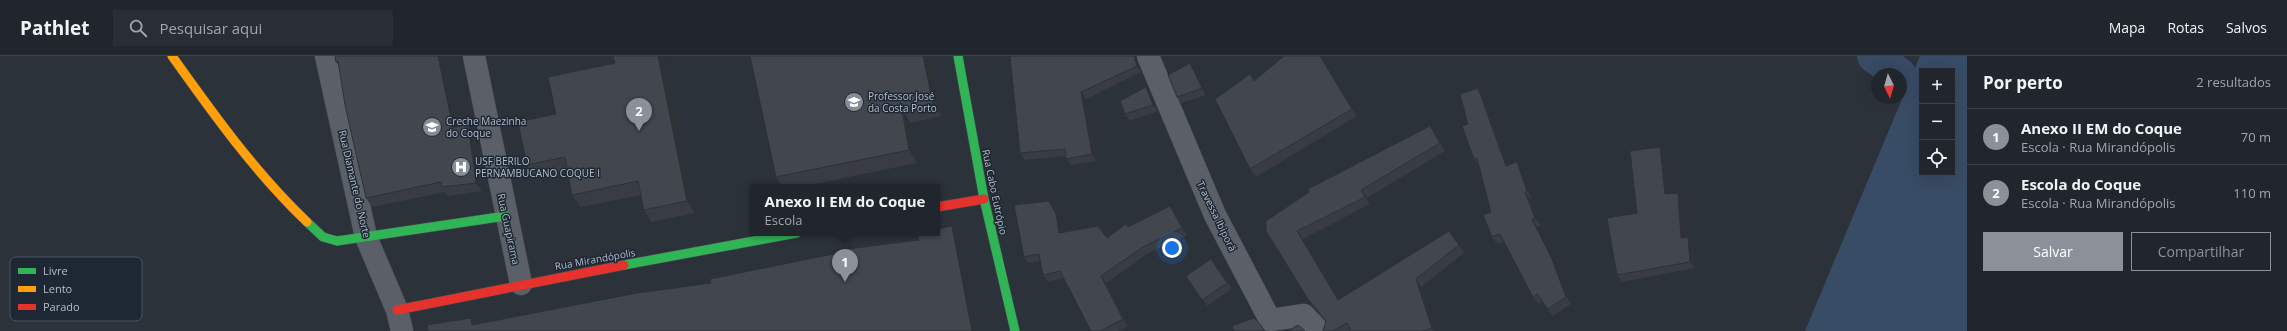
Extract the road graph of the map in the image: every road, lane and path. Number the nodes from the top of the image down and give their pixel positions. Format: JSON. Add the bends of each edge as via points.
{"nodes":[{"id":1,"x":172,"y":56,"type":"edge"},
{"id":2,"x":326,"y":56,"type":"edge"},
{"id":3,"x":474,"y":56,"type":"edge"},
{"id":4,"x":958,"y":56,"type":"edge"},
{"id":5,"x":1148,"y":56,"type":"edge"},
{"id":6,"x":984,"y":199,"type":"junction"},
{"id":7,"x":940,"y":206,"type":"edge"},
{"id":8,"x":506,"y":216,"type":"junction"},
{"id":9,"x":781,"y":236,"type":"edge"},
{"id":10,"x":366,"y":237,"type":"junction"},
{"id":11,"x":521,"y":284,"type":"junction"},
{"id":12,"x":397,"y":310,"type":"junction"},
{"id":13,"x":402,"y":331,"type":"edge"},
{"id":14,"x":1015,"y":331,"type":"edge"},
{"id":15,"x":1319,"y":331,"type":"edge"}],
"edges":[{"from":1,"to":10,"type":"street","via":[[226,133],[280,196],[323,237],[337,241]]},
{"from":2,"to":10,"type":"street","name":"Rua Diamante do Norte"},
{"from":3,"to":8,"type":"street","name":"Rua Guapirama"},
{"from":4,"to":6,"type":"street","name":"Rua Cabo Eutrópio"},
{"from":5,"to":15,"type":"street","name":"Travessa Ibiporã","via":[[1215,215],[1270,320],[1304,315]]},
{"from":6,"to":7,"type":"street"},
{"from":6,"to":14,"type":"street","name":"Rua Cabo Eutrópio"},
{"from":8,"to":10,"type":"street"},
{"from":8,"to":11,"type":"street","name":"Rua Guapirama"},
{"from":9,"to":11,"type":"street","name":"Rua Mirandópolis"},
{"from":10,"to":12,"type":"street","name":"Rua Diamante do Norte"},
{"from":11,"to":12,"type":"street","name":"Rua Mirandópolis"},
{"from":12,"to":13,"type":"street","name":"Rua Diamante do Norte"}]}
